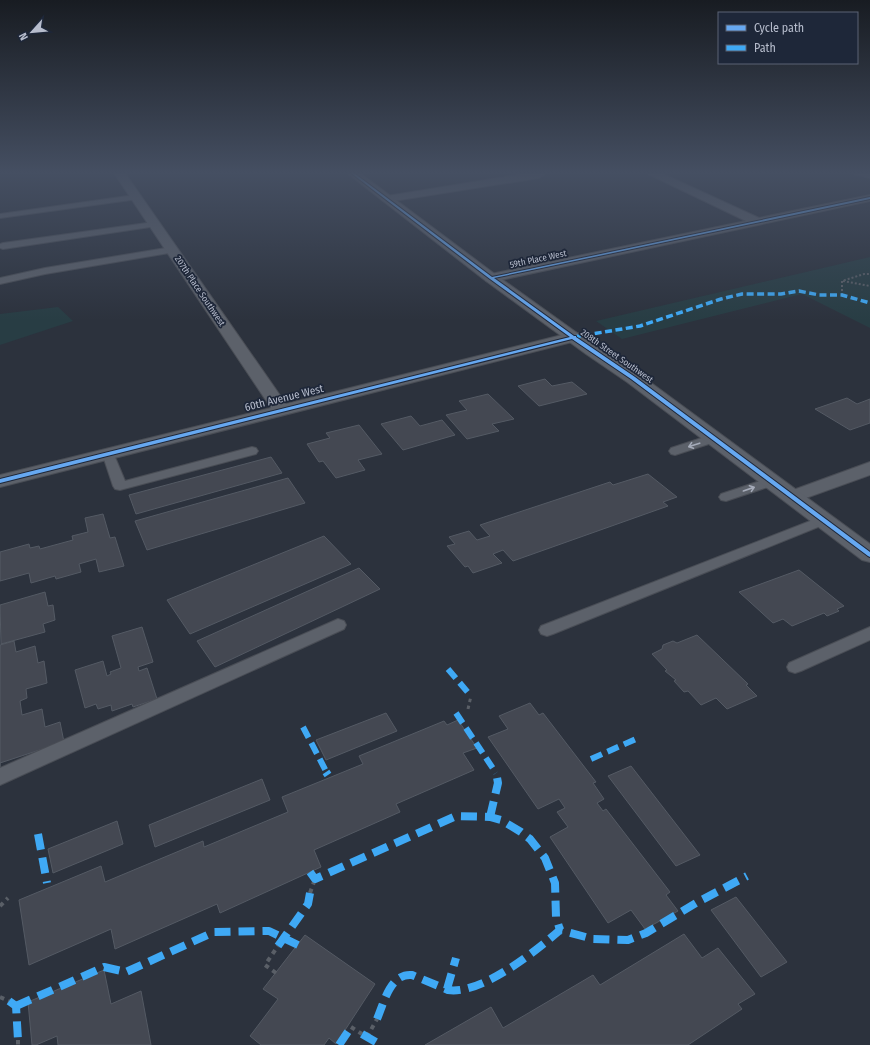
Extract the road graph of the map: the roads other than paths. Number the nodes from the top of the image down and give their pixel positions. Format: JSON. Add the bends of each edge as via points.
{"nodes":[{"id":1,"x":417,"y":222,"type":"edge"},
{"id":2,"x":759,"y":222,"type":"edge"},
{"id":3,"x":154,"y":224,"type":"joint"},
{"id":4,"x":3,"y":246,"type":"dead end"},
{"id":5,"x":172,"y":250,"type":"junction"},
{"id":6,"x":491,"y":278,"type":"junction"},
{"id":7,"x":0,"y":281,"type":"edge"},
{"id":8,"x":574,"y":337,"type":"junction"},
{"id":9,"x":281,"y":409,"type":"junction"},
{"id":10,"x":714,"y":438,"type":"junction"},
{"id":11,"x":252,"y":451,"type":"dead end"},
{"id":12,"x":674,"y":451,"type":"dead end"},
{"id":13,"x":108,"y":453,"type":"junction"},
{"id":14,"x":870,"y":468,"type":"edge"},
{"id":15,"x":0,"y":481,"type":"edge"},
{"id":16,"x":772,"y":481,"type":"junction"},
{"id":17,"x":726,"y":497,"type":"dead end"},
{"id":18,"x":792,"y":497,"type":"junction"},
{"id":19,"x":823,"y":520,"type":"junction"},
{"id":20,"x":870,"y":555,"type":"edge"},
{"id":21,"x":338,"y":625,"type":"dead end"},
{"id":22,"x":547,"y":630,"type":"dead end"},
{"id":23,"x":870,"y":633,"type":"edge"},
{"id":24,"x":795,"y":667,"type":"dead end"},
{"id":25,"x":0,"y":777,"type":"edge"}],
"edges":[{"from":1,"to":6,"type":"street","name":"208th Street Southwest"},
{"from":2,"to":6,"type":"street","name":"59th Place West"},
{"from":3,"to":4,"type":"lane"},
{"from":3,"to":5,"type":"street","name":"207th Place Southwest"},
{"from":5,"to":7,"type":"lane"},
{"from":5,"to":9,"type":"street","name":"207th Place Southwest"},
{"from":6,"to":8,"type":"street","name":"208th Street Southwest"},
{"from":8,"to":9,"type":"street","name":"60th Avenue West"},
{"from":8,"to":10,"type":"street","name":"208th Street Southwest"},
{"from":9,"to":13,"type":"street","name":"60th Avenue West"},
{"from":10,"to":12,"type":"lane","one_way":true},
{"from":10,"to":16,"type":"street","name":"208th Street Southwest"},
{"from":11,"to":13,"type":"lane","via":[[120,486]]},
{"from":13,"to":15,"type":"street","name":"60th Avenue West"},
{"from":14,"to":18,"type":"street"},
{"from":17,"to":16,"type":"lane","one_way":true},
{"from":16,"to":18,"type":"street","name":"208th Street Southwest"},
{"from":18,"to":19,"type":"street","name":"208th Street Southwest"},
{"from":19,"to":20,"type":"street","name":"208th Street Southwest"},
{"from":19,"to":22,"type":"lane"},
{"from":21,"to":25,"type":"lane"},
{"from":23,"to":24,"type":"lane"}]}
